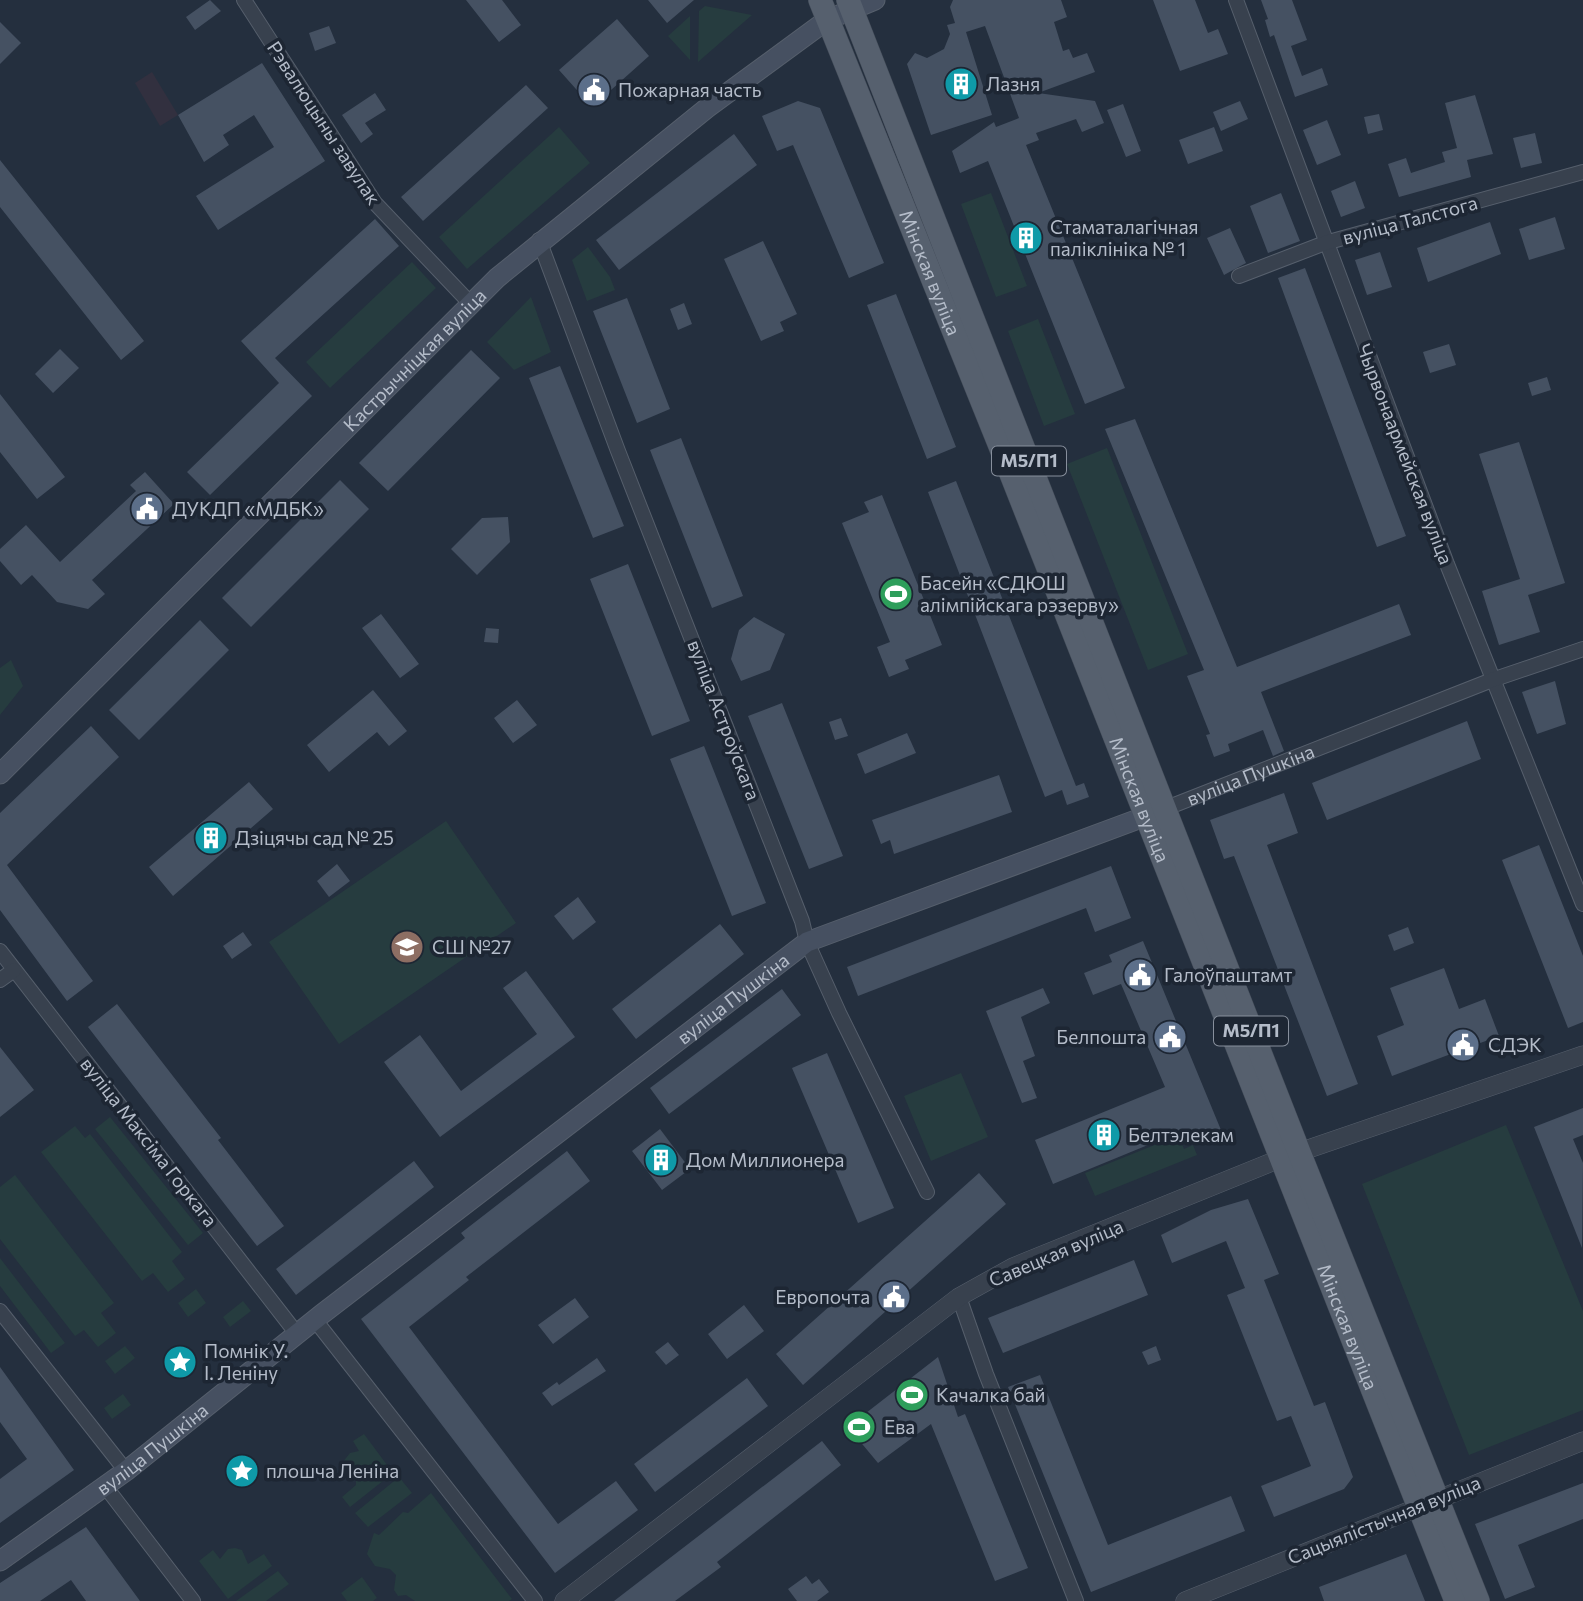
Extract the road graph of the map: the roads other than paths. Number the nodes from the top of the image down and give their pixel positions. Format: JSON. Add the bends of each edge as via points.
{"nodes":[{"id":1,"x":244,"y":0,"type":"edge"},
{"id":2,"x":875,"y":0,"type":"edge"},
{"id":3,"x":1236,"y":0,"type":"edge"},
{"id":4,"x":850,"y":4,"type":"edge"},
{"id":5,"x":824,"y":10,"type":"edge"},
{"id":6,"x":1583,"y":172,"type":"edge"},
{"id":7,"x":539,"y":240,"type":"junction"},
{"id":8,"x":1325,"y":243,"type":"junction"},
{"id":9,"x":1239,"y":276,"type":"dead end"},
{"id":10,"x":469,"y":302,"type":"junction"},
{"id":11,"x":1583,"y":649,"type":"edge"},
{"id":12,"x":1492,"y":680,"type":"junction"},
{"id":13,"x":0,"y":774,"type":"edge"},
{"id":14,"x":1154,"y":813,"type":"junction"},
{"id":15,"x":1583,"y":904,"type":"edge"},
{"id":16,"x":807,"y":942,"type":"junction"},
{"id":17,"x":0,"y":951,"type":"edge"},
{"id":18,"x":14,"y":970,"type":"junction"},
{"id":19,"x":0,"y":981,"type":"edge"},
{"id":20,"x":1583,"y":1055,"type":"edge"},
{"id":21,"x":1290,"y":1155,"type":"junction"},
{"id":22,"x":927,"y":1192,"type":"dead end"},
{"id":23,"x":960,"y":1297,"type":"junction"},
{"id":24,"x":0,"y":1311,"type":"edge"},
{"id":25,"x":315,"y":1320,"type":"junction"},
{"id":26,"x":297,"y":1334,"type":"junction"},
{"id":27,"x":1583,"y":1441,"type":"edge"},
{"id":28,"x":126,"y":1471,"type":"junction"},
{"id":29,"x":105,"y":1486,"type":"junction"},
{"id":30,"x":1428,"y":1502,"type":"junction"},
{"id":31,"x":0,"y":1561,"type":"edge"},
{"id":32,"x":193,"y":1601,"type":"edge"},
{"id":33,"x":535,"y":1601,"type":"edge"},
{"id":34,"x":564,"y":1601,"type":"edge"},
{"id":35,"x":1076,"y":1601,"type":"edge"},
{"id":36,"x":1185,"y":1601,"type":"edge"},
{"id":37,"x":1456,"y":1601,"type":"edge"},
{"id":38,"x":1478,"y":1601,"type":"edge"}],
"edges":[{"from":1,"to":10,"type":"street","name":"Рэвалюцыны завулак","via":[[375,203]]},
{"from":2,"to":4,"type":"main road","name":"Кастрычніцкая вуліца"},
{"from":3,"to":8,"type":"street","name":"Чырвонаармейская вуліца"},
{"from":4,"to":5,"type":"main road","name":"Кастрычніцкая вуліца"},
{"from":4,"to":14,"type":"main road","name":"Мінская вуліца","number":"М5/П1"},
{"from":5,"to":7,"type":"main road","name":"Кастрычніцкая вуліца"},
{"from":5,"to":14,"type":"main road","name":"Мінская вуліца","number":"М5/П1"},
{"from":6,"to":8,"type":"street","name":"вуліца Талстога"},
{"from":7,"to":10,"type":"main road","name":"Кастрычніцкая вуліца"},
{"from":7,"to":16,"type":"street","name":"вуліца Астроўскага"},
{"from":8,"to":9,"type":"street","name":"вуліца Талстога"},
{"from":8,"to":12,"type":"street","name":"Чырвонаармейская вуліца"},
{"from":10,"to":13,"type":"main road","name":"Кастрычніцкая вуліца"},
{"from":11,"to":12,"type":"street","name":"вуліца Пушкіна"},
{"from":12,"to":14,"type":"street","name":"вуліца Пушкіна"},
{"from":12,"to":15,"type":"street","name":"Чырвонаармейская вуліца"},
{"from":14,"to":16,"type":"main road","name":"вуліца Пушкіна"},
{"from":14,"to":21,"type":"main road","name":"Мінская вуліца","number":"М5/П1"},
{"from":16,"to":22,"type":"street","name":"вуліца Астроўскага"},
{"from":16,"to":25,"type":"main road","name":"вуліца Пушкіна"},
{"from":17,"to":18,"type":"street","name":"вуліца Максіма Горкага"},
{"from":18,"to":19,"type":"street"},
{"from":18,"to":26,"type":"street","name":"вуліца Максіма Горкага"},
{"from":20,"to":21,"type":"street","name":"Савецкая вуліца"},
{"from":21,"to":23,"type":"street","name":"Савецкая вуліца","via":[[1013,1267]]},
{"from":21,"to":30,"type":"main road","name":"Мінская вуліца","number":"М5/П1"},
{"from":23,"to":34,"type":"street","name":"Савецкая вуліца"},
{"from":23,"to":35,"type":"street"},
{"from":24,"to":28,"type":"street"},
{"from":25,"to":26,"type":"main road","name":"вуліца Пушкіна"},
{"from":25,"to":33,"type":"street"},
{"from":26,"to":28,"type":"main road","name":"вуліца Пушкіна"},
{"from":27,"to":30,"type":"street","name":"Сацыялістычная вуліца"},
{"from":28,"to":29,"type":"main road","name":"вуліца Пушкіна"},
{"from":29,"to":31,"type":"main road","name":"вуліца Пушкіна"},
{"from":29,"to":32,"type":"street"},
{"from":30,"to":36,"type":"street","name":"Сацыялістычная вуліца"},
{"from":30,"to":37,"type":"main road","name":"Мінская вуліца","number":"М5/П1"},
{"from":30,"to":38,"type":"main road","name":"Мінская вуліца","number":"М5/П1"}]}
